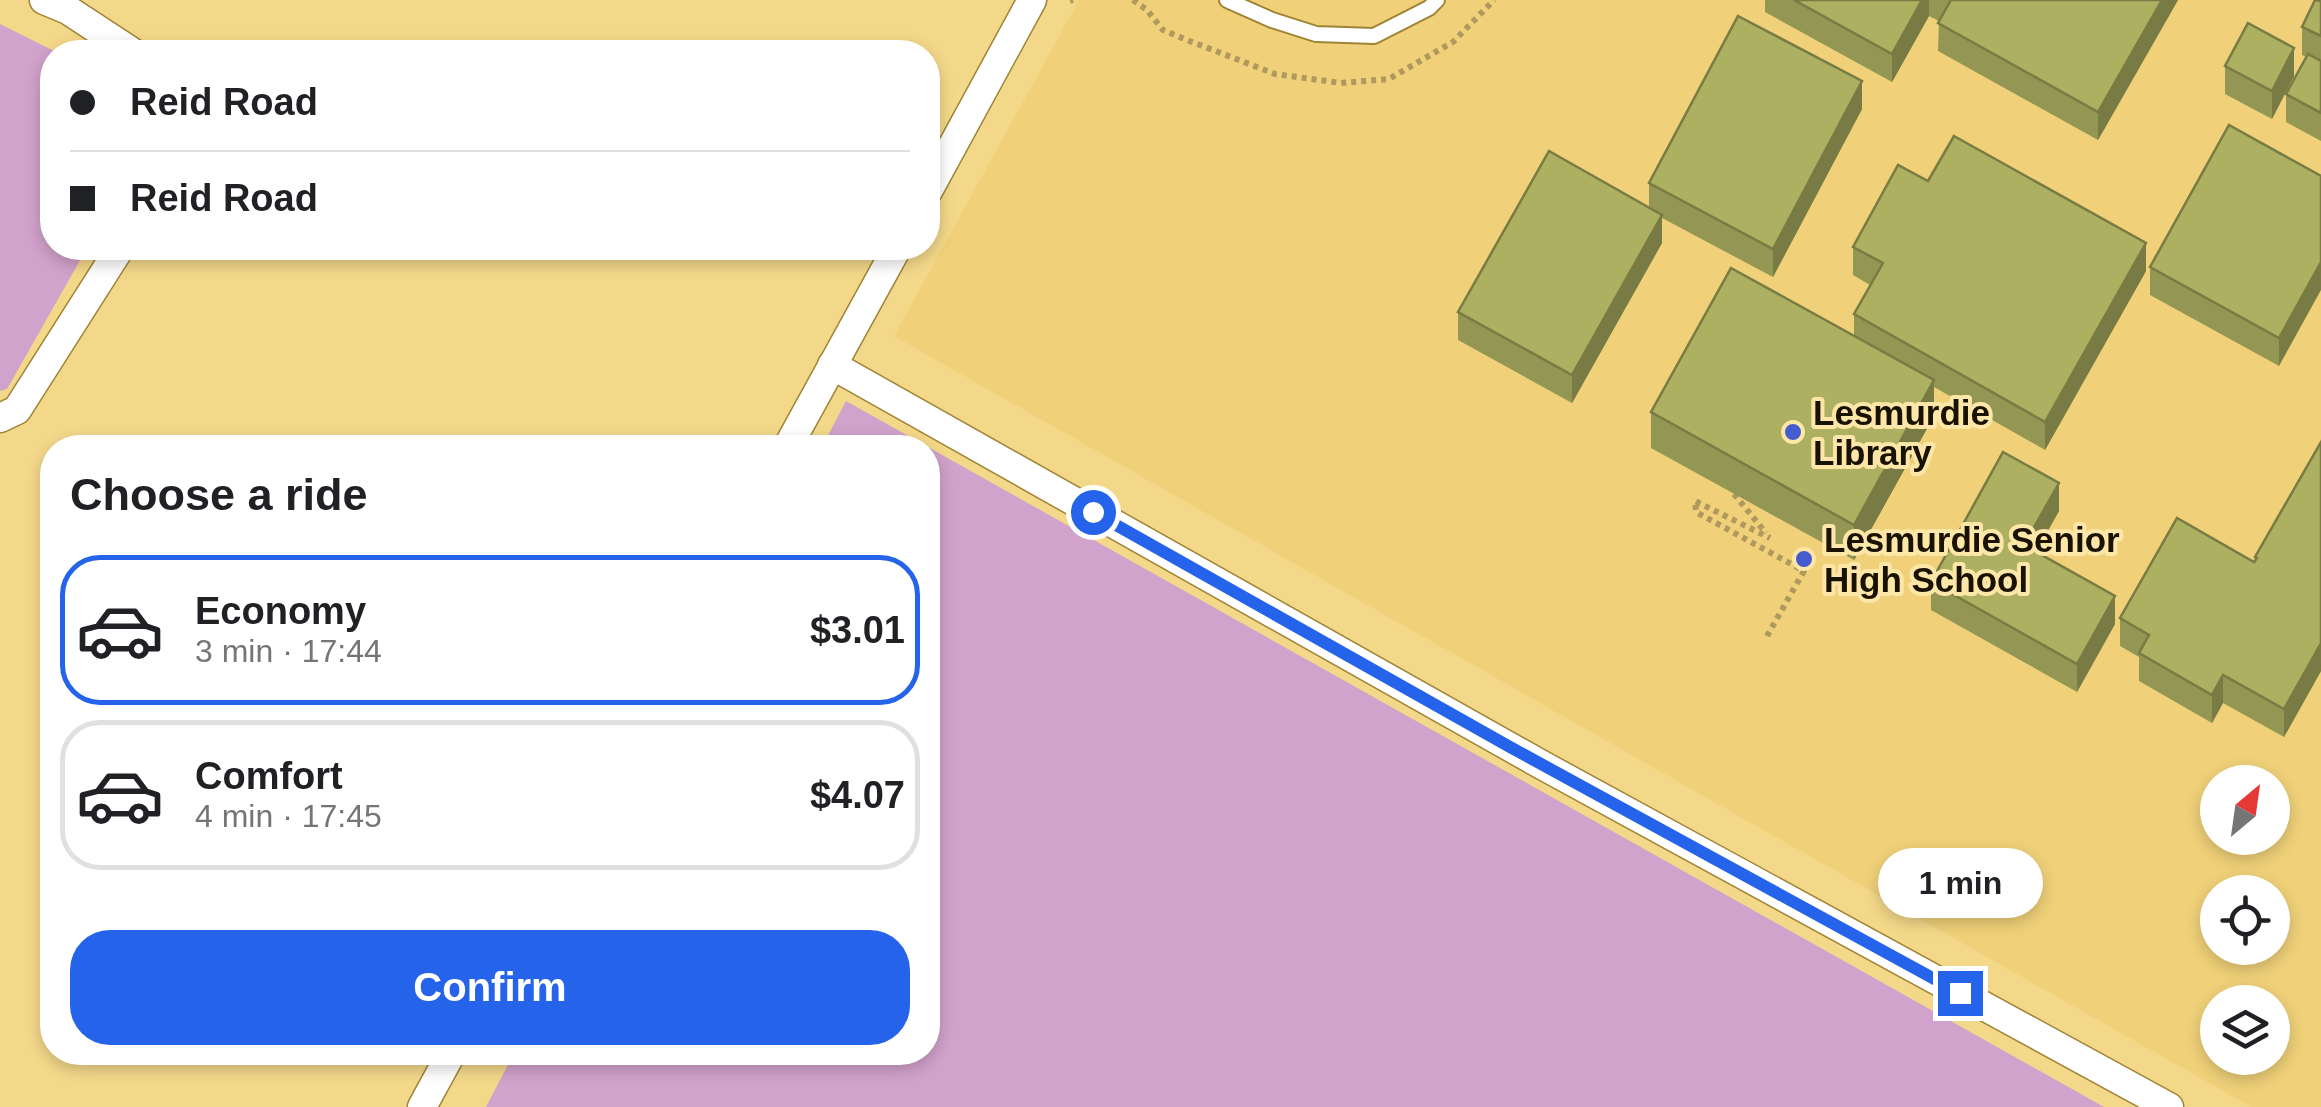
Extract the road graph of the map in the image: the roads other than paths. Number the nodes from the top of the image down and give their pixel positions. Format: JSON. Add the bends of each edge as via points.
{"nodes":[{"id":1,"x":44,"y":0,"type":"edge"},
{"id":2,"x":1032,"y":0,"type":"edge"},
{"id":3,"x":1227,"y":0,"type":"edge"},
{"id":4,"x":1437,"y":0,"type":"edge"},
{"id":5,"x":114,"y":40,"type":"edge"},
{"id":6,"x":940,"y":169,"type":"edge"},
{"id":7,"x":112,"y":260,"type":"edge"},
{"id":8,"x":890,"y":260,"type":"edge"},
{"id":9,"x":832,"y":365,"type":"junction"},
{"id":10,"x":0,"y":418,"type":"edge"},
{"id":11,"x":794,"y":435,"type":"edge"},
{"id":12,"x":445,"y":1065,"type":"edge"},
{"id":13,"x":422,"y":1107,"type":"edge"},
{"id":14,"x":2169,"y":1107,"type":"edge"}],
"edges":[{"from":1,"to":5,"type":"street"},
{"from":2,"to":6,"type":"street"},
{"from":3,"to":4,"type":"lane","via":[[1316,34],[1374,36]]},
{"from":7,"to":10,"type":"street","via":[[17,410]]},
{"from":8,"to":9,"type":"street"},
{"from":9,"to":11,"type":"street"},
{"from":9,"to":14,"type":"street","via":[[1542,765]]},
{"from":12,"to":13,"type":"street"}]}
